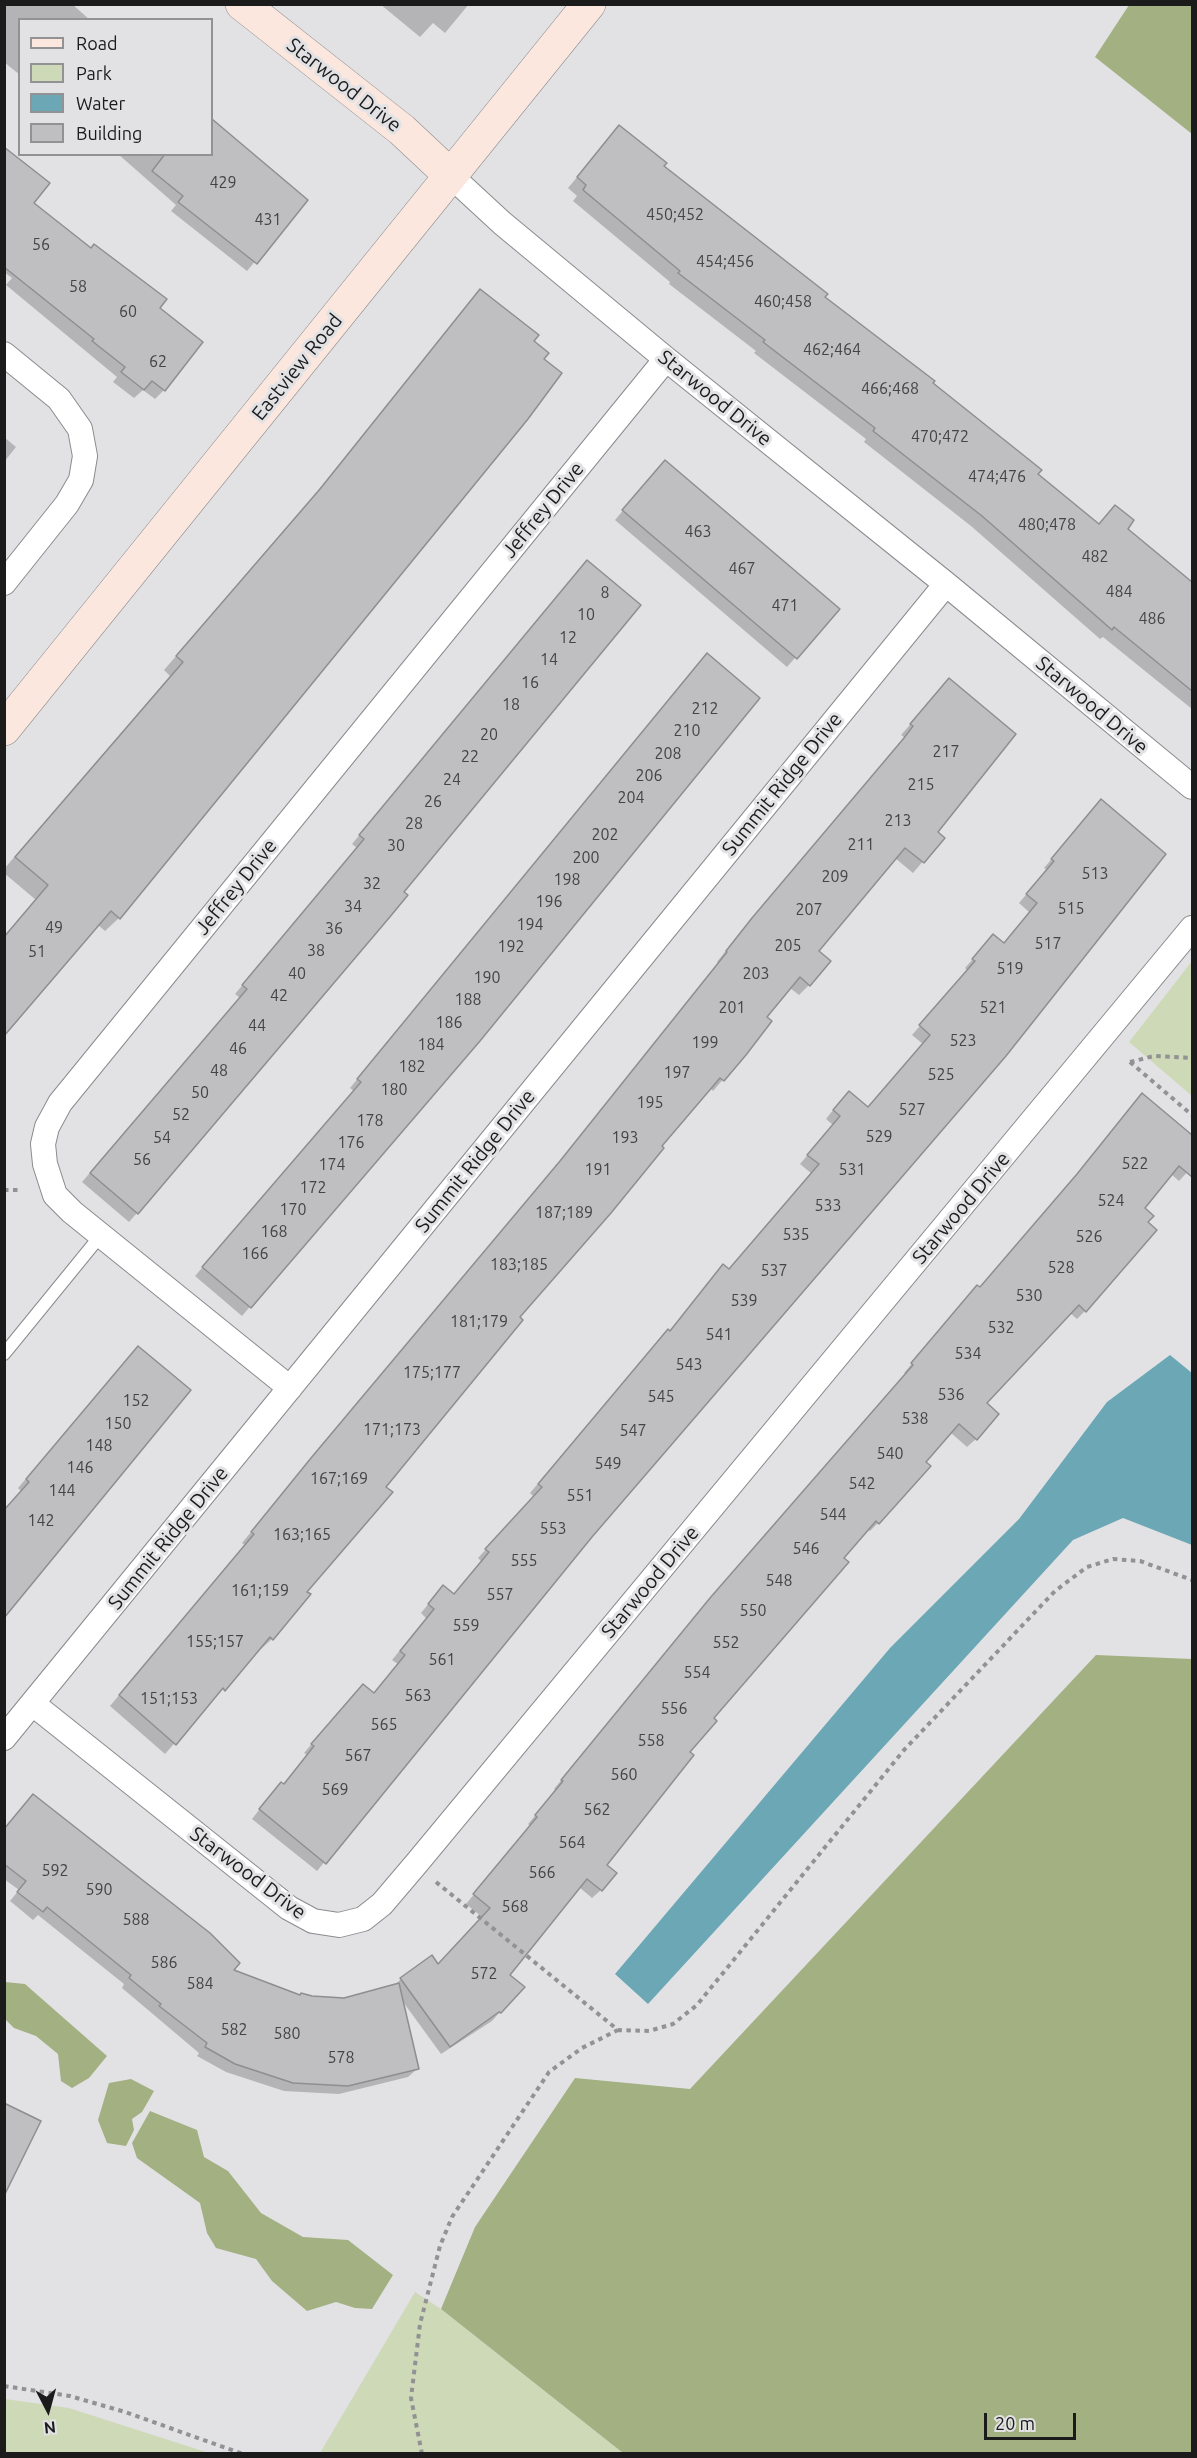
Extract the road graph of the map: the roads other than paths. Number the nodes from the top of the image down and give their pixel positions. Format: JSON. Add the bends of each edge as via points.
{"nodes":[{"id":1,"x":242,"y":4,"type":"edge"},
{"id":2,"x":589,"y":4,"type":"edge"},
{"id":3,"x":450,"y":175,"type":"junction"},
{"id":4,"x":4,"y":354,"type":"edge"},
{"id":5,"x":666,"y":359,"type":"junction"},
{"id":6,"x":4,"y":583,"type":"edge"},
{"id":7,"x":946,"y":584,"type":"junction"},
{"id":8,"x":4,"y":729,"type":"edge"},
{"id":9,"x":1192,"y":787,"type":"edge"},
{"id":10,"x":1192,"y":928,"type":"edge"},
{"id":11,"x":100,"y":1235,"type":"junction"},
{"id":12,"x":4,"y":1354,"type":"edge"},
{"id":13,"x":290,"y":1388,"type":"junction"},
{"id":14,"x":33,"y":1704,"type":"junction"},
{"id":15,"x":4,"y":1738,"type":"edge"}],
"edges":[{"from":1,"to":3,"type":"street","name":"Starwood Drive","via":[[402,130]]},
{"from":2,"to":3,"type":"street","name":"Eastview Road"},
{"from":3,"to":5,"type":"street","name":"Starwood Drive"},
{"from":3,"to":8,"type":"street","name":"Eastview Road"},
{"from":4,"to":6,"type":"street","via":[[59,399],[80,429],[85,456],[81,480],[68,504]]},
{"from":5,"to":7,"type":"street","name":"Starwood Drive"},
{"from":5,"to":11,"type":"street","name":"Jeffrey Drive","via":[[60,1103],[46,1127],[49,1179],[55,1195]]},
{"from":7,"to":9,"type":"street","name":"Starwood Drive"},
{"from":7,"to":13,"type":"street","name":"Summit Ridge Drive"},
{"from":10,"to":14,"type":"street","name":"Starwood Drive","via":[[416,1864],[382,1904],[363,1919],[339,1925],[313,1922],[289,1908]]},
{"from":11,"to":12,"type":"lane"},
{"from":11,"to":13,"type":"street","name":"Jeffrey Drive"},
{"from":13,"to":14,"type":"street","name":"Summit Ridge Drive"},
{"from":14,"to":15,"type":"street","name":"Summit Ridge Drive"}]}
